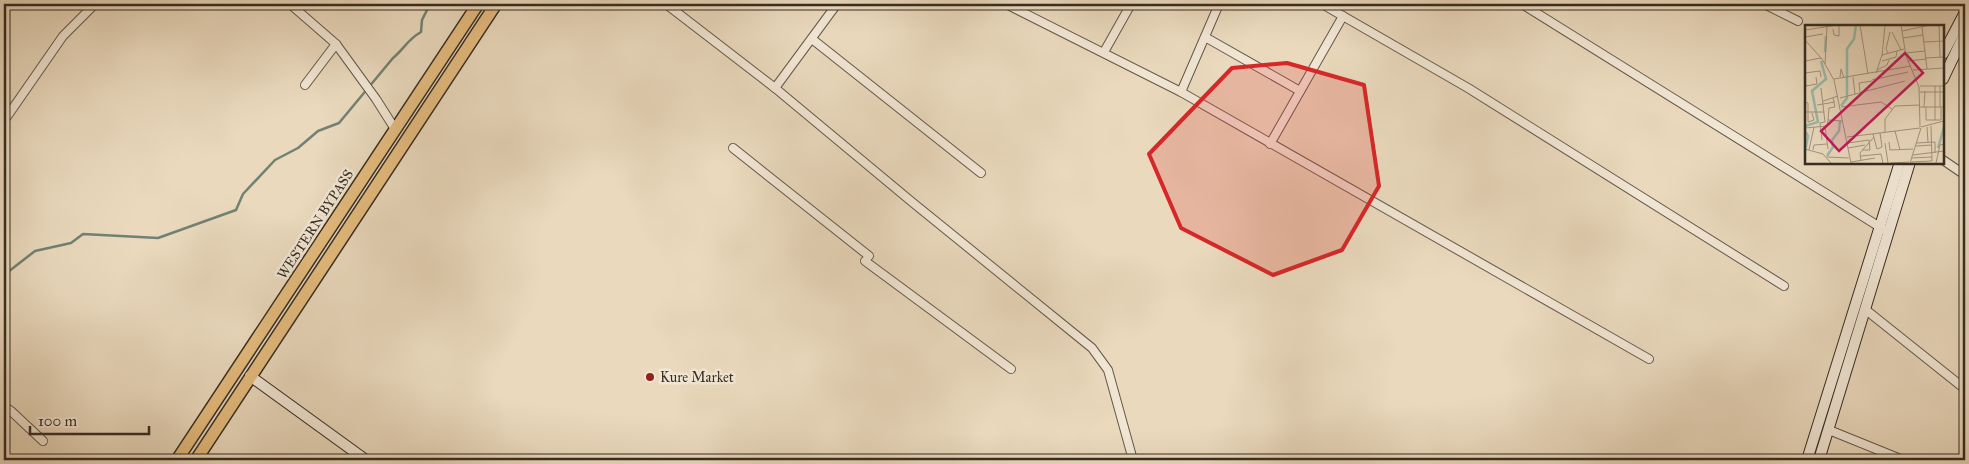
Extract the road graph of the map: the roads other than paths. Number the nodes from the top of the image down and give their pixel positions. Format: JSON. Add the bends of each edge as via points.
{"nodes":[{"id":1,"x":94,"y":4,"type":"edge"},
{"id":2,"x":145,"y":4,"type":"edge"},
{"id":3,"x":152,"y":4,"type":"edge"},
{"id":4,"x":290,"y":4,"type":"edge"},
{"id":5,"x":478,"y":4,"type":"edge"},
{"id":6,"x":496,"y":4,"type":"edge"},
{"id":7,"x":666,"y":4,"type":"edge"},
{"id":8,"x":1006,"y":4,"type":"edge"},
{"id":9,"x":1029,"y":4,"type":"edge"},
{"id":10,"x":1131,"y":4,"type":"edge"},
{"id":11,"x":1219,"y":4,"type":"edge"},
{"id":12,"x":1322,"y":4,"type":"edge"},
{"id":13,"x":1522,"y":4,"type":"edge"},
{"id":14,"x":1764,"y":4,"type":"edge"},
{"id":15,"x":834,"y":8,"type":"dead end"},
{"id":16,"x":1024,"y":12,"type":"junction"},
{"id":17,"x":1965,"y":12,"type":"edge"},
{"id":18,"x":1343,"y":16,"type":"junction"},
{"id":19,"x":1798,"y":21,"type":"dead end"},
{"id":20,"x":1965,"y":33,"type":"edge"},
{"id":21,"x":1205,"y":37,"type":"junction"},
{"id":22,"x":812,"y":39,"type":"junction"},
{"id":23,"x":336,"y":44,"type":"junction"},
{"id":24,"x":1104,"y":52,"type":"junction"},
{"id":25,"x":1944,"y":52,"type":"edge"},
{"id":26,"x":1944,"y":76,"type":"edge"},
{"id":27,"x":305,"y":85,"type":"dead end"},
{"id":28,"x":775,"y":88,"type":"junction"},
{"id":29,"x":1300,"y":91,"type":"junction"},
{"id":30,"x":1181,"y":92,"type":"junction"},
{"id":31,"x":5,"y":117,"type":"edge"},
{"id":32,"x":395,"y":129,"type":"junction"},
{"id":33,"x":1270,"y":144,"type":"junction"},
{"id":34,"x":733,"y":148,"type":"dead end"},
{"id":35,"x":1944,"y":161,"type":"edge"},
{"id":36,"x":1900,"y":164,"type":"edge"},
{"id":37,"x":1909,"y":164,"type":"edge"},
{"id":38,"x":981,"y":173,"type":"dead end"},
{"id":39,"x":1965,"y":175,"type":"edge"},
{"id":40,"x":1885,"y":230,"type":"junction"},
{"id":41,"x":1784,"y":286,"type":"dead end"},
{"id":42,"x":1866,"y":310,"type":"junction"},
{"id":43,"x":1649,"y":359,"type":"dead end"},
{"id":44,"x":1011,"y":369,"type":"dead end"},
{"id":45,"x":250,"y":376,"type":"junction"},
{"id":46,"x":1965,"y":389,"type":"edge"},
{"id":47,"x":5,"y":409,"type":"edge"},
{"id":48,"x":1828,"y":430,"type":"junction"},
{"id":49,"x":43,"y":441,"type":"dead end"},
{"id":50,"x":177,"y":460,"type":"edge"},
{"id":51,"x":196,"y":460,"type":"edge"},
{"id":52,"x":366,"y":460,"type":"edge"},
{"id":53,"x":1133,"y":460,"type":"edge"},
{"id":54,"x":1807,"y":460,"type":"edge"},
{"id":55,"x":1819,"y":460,"type":"edge"},
{"id":56,"x":1903,"y":460,"type":"edge"}],
"edges":[{"from":1,"to":31,"type":"street","via":[[63,36]]},
{"from":2,"to":3,"type":"street"},
{"from":4,"to":23,"type":"street"},
{"from":5,"to":32,"type":"main road","name":"WESTERN BYPASS"},
{"from":6,"to":45,"type":"main road"},
{"from":7,"to":28,"type":"street"},
{"from":8,"to":16,"type":"street"},
{"from":9,"to":16,"type":"street"},
{"from":10,"to":24,"type":"street"},
{"from":11,"to":21,"type":"street"},
{"from":12,"to":18,"type":"street"},
{"from":13,"to":40,"type":"street"},
{"from":14,"to":19,"type":"street"},
{"from":15,"to":22,"type":"street"},
{"from":16,"to":24,"type":"street"},
{"from":17,"to":25,"type":"main road"},
{"from":18,"to":29,"type":"street"},
{"from":18,"to":41,"type":"street","via":[[1468,88]]},
{"from":20,"to":26,"type":"main road"},
{"from":21,"to":29,"type":"street"},
{"from":21,"to":30,"type":"street"},
{"from":22,"to":28,"type":"street"},
{"from":22,"to":38,"type":"street"},
{"from":23,"to":27,"type":"street"},
{"from":23,"to":32,"type":"street"},
{"from":24,"to":30,"type":"street"},
{"from":28,"to":53,"type":"street","via":[[1092,348],[1108,370]]},
{"from":29,"to":33,"type":"street"},
{"from":30,"to":33,"type":"street"},
{"from":32,"to":50,"type":"main road","name":"WESTERN BYPASS"},
{"from":33,"to":43,"type":"street"},
{"from":34,"to":44,"type":"street","via":[[867,258]]},
{"from":35,"to":39,"type":"street"},
{"from":36,"to":40,"type":"main road"},
{"from":37,"to":40,"type":"main road"},
{"from":40,"to":42,"type":"main road"},
{"from":40,"to":54,"type":"main road"},
{"from":42,"to":46,"type":"street"},
{"from":42,"to":48,"type":"main road"},
{"from":45,"to":51,"type":"main road"},
{"from":45,"to":52,"type":"main road"},
{"from":47,"to":49,"type":"street"},
{"from":48,"to":55,"type":"main road"},
{"from":48,"to":56,"type":"street"}]}
